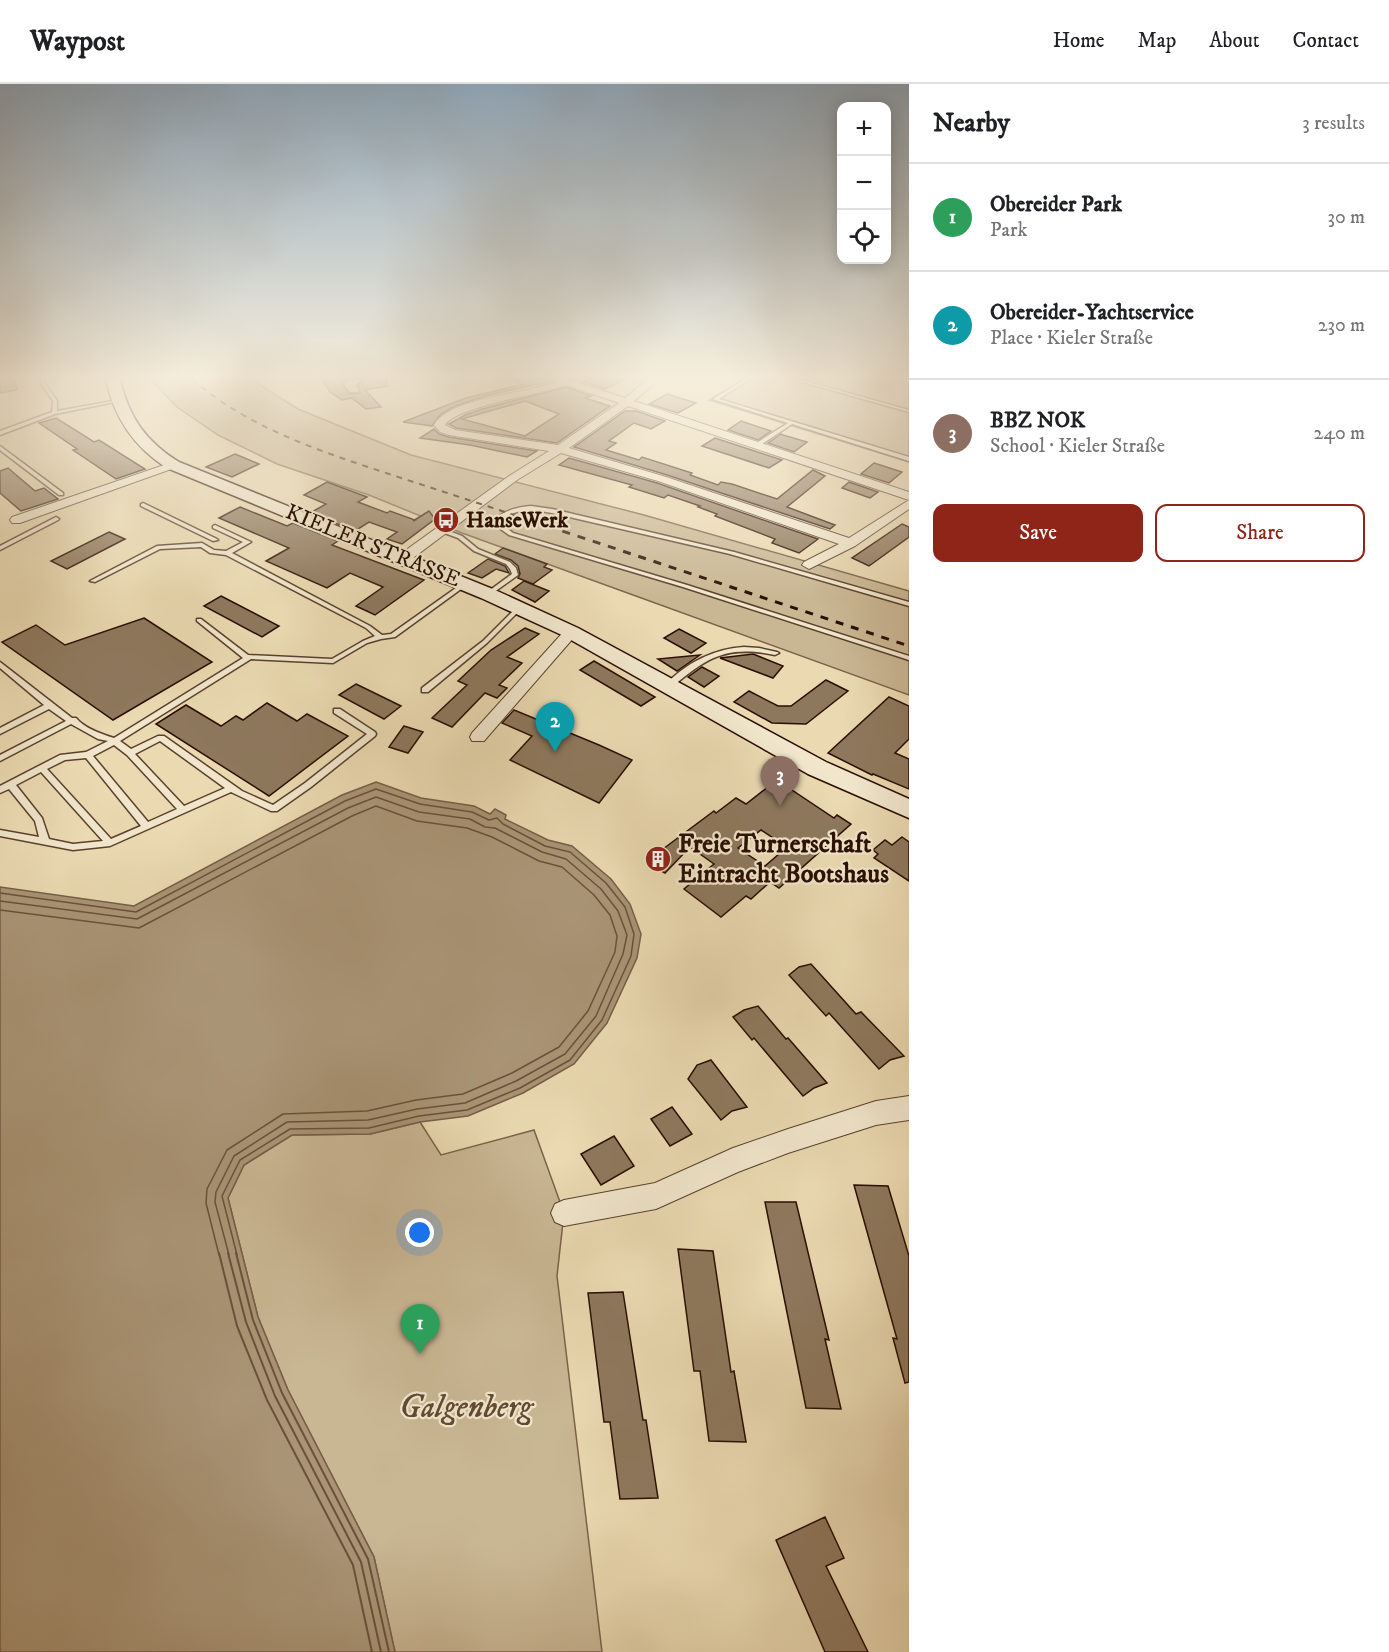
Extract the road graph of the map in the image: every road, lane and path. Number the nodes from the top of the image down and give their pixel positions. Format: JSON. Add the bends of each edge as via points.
{"nodes":[{"id":1,"x":6,"y":452,"type":"edge"},
{"id":2,"x":154,"y":452,"type":"edge"},
{"id":3,"x":555,"y":452,"type":"edge"},
{"id":4,"x":571,"y":452,"type":"edge"},
{"id":5,"x":778,"y":452,"type":"edge"},
{"id":6,"x":886,"y":452,"type":"edge"},
{"id":7,"x":909,"y":459,"type":"edge"},
{"id":8,"x":173,"y":465,"type":"junction"},
{"id":9,"x":61,"y":494,"type":"dead end"},
{"id":10,"x":909,"y":496,"type":"edge"},
{"id":11,"x":909,"y":504,"type":"edge"},
{"id":12,"x":143,"y":505,"type":"dead end"},
{"id":13,"x":56,"y":519,"type":"dead end"},
{"id":14,"x":16,"y":520,"type":"dead end"},
{"id":15,"x":215,"y":527,"type":"dead end"},
{"id":16,"x":441,"y":530,"type":"junction"},
{"id":17,"x":233,"y":535,"type":"junction"},
{"id":18,"x":215,"y":540,"type":"junction"},
{"id":19,"x":850,"y":543,"type":"junction"},
{"id":20,"x":202,"y":545,"type":"junction"},
{"id":21,"x":0,"y":548,"type":"edge"},
{"id":22,"x":227,"y":553,"type":"junction"},
{"id":23,"x":404,"y":558,"type":"junction"},
{"id":24,"x":809,"y":565,"type":"dead end"},
{"id":25,"x":93,"y":581,"type":"dead end"},
{"id":26,"x":465,"y":584,"type":"junction"},
{"id":27,"x":488,"y":594,"type":"junction"},
{"id":28,"x":909,"y":604,"type":"edge"},
{"id":29,"x":519,"y":608,"type":"junction"},
{"id":30,"x":199,"y":620,"type":"dead end"},
{"id":31,"x":571,"y":632,"type":"junction"},
{"id":32,"x":380,"y":637,"type":"junction"},
{"id":33,"x":775,"y":653,"type":"dead end"},
{"id":34,"x":250,"y":657,"type":"junction"},
{"id":35,"x":909,"y":658,"type":"edge"},
{"id":36,"x":0,"y":664,"type":"edge"},
{"id":37,"x":668,"y":686,"type":"junction"},
{"id":38,"x":425,"y":690,"type":"dead end"},
{"id":39,"x":50,"y":705,"type":"junction"},
{"id":40,"x":337,"y":711,"type":"dead end"},
{"id":41,"x":73,"y":720,"type":"junction"},
{"id":42,"x":0,"y":731,"type":"edge"},
{"id":43,"x":478,"y":737,"type":"dead end"},
{"id":44,"x":115,"y":741,"type":"junction"},
{"id":45,"x":130,"y":753,"type":"junction"},
{"id":46,"x":88,"y":755,"type":"junction"},
{"id":47,"x":0,"y":758,"type":"edge"},
{"id":48,"x":42,"y":768,"type":"junction"},
{"id":49,"x":10,"y":784,"type":"junction"},
{"id":50,"x":232,"y":788,"type":"junction"},
{"id":51,"x":0,"y":790,"type":"edge"},
{"id":52,"x":909,"y":809,"type":"edge"},
{"id":53,"x":183,"y":810,"type":"junction"},
{"id":54,"x":146,"y":826,"type":"junction"},
{"id":55,"x":0,"y":832,"type":"edge"},
{"id":56,"x":45,"y":842,"type":"junction"},
{"id":57,"x":111,"y":843,"type":"junction"},
{"id":58,"x":909,"y":1108,"type":"edge"},
{"id":59,"x":564,"y":1213,"type":"dead end"}],
"edges":[{"from":1,"to":9,"type":"lane"},
{"from":2,"to":8,"type":"main road","name":"KIELER STRASSE"},
{"from":3,"to":16,"type":"street"},
{"from":4,"to":19,"type":"street"},
{"from":5,"to":10,"type":"street"},
{"from":6,"to":7,"type":"lane"},
{"from":8,"to":14,"type":"street"},
{"from":8,"to":23,"type":"main road","name":"KIELER STRASSE"},
{"from":11,"to":19,"type":"street"},
{"from":12,"to":18,"type":"lane"},
{"from":13,"to":21,"type":"lane"},
{"from":15,"to":17,"type":"lane"},
{"from":16,"to":23,"type":"street"},
{"from":16,"to":27,"type":"lane","via":[[513,568],[515,576]]},
{"from":17,"to":18,"type":"lane"},
{"from":17,"to":22,"type":"lane","via":[[248,542]]},
{"from":18,"to":20,"type":"lane"},
{"from":19,"to":24,"type":"street"},
{"from":20,"to":22,"type":"lane","via":[[212,552]]},
{"from":20,"to":25,"type":"lane","via":[[159,547]]},
{"from":22,"to":32,"type":"lane"},
{"from":23,"to":26,"type":"main road","name":"KIELER STRASSE"},
{"from":26,"to":27,"type":"main road","name":"KIELER STRASSE"},
{"from":26,"to":32,"type":"lane","via":[[393,636]]},
{"from":27,"to":29,"type":"main road","name":"KIELER STRASSE"},
{"from":28,"to":35,"type":"lane","via":[[732,554],[552,511],[528,506],[510,510],[499,518],[498,525],[511,534]]},
{"from":29,"to":31,"type":"main road","name":"KIELER STRASSE"},
{"from":29,"to":38,"type":"lane","via":[[485,642]]},
{"from":30,"to":34,"type":"lane"},
{"from":31,"to":37,"type":"main road","name":"KIELER STRASSE"},
{"from":31,"to":43,"type":"street"},
{"from":32,"to":34,"type":"lane","via":[[333,661]]},
{"from":33,"to":37,"type":"lane","via":[[752,647],[722,650]]},
{"from":34,"to":44,"type":"lane"},
{"from":36,"to":39,"type":"lane"},
{"from":37,"to":52,"type":"main road","name":"KIELER STRASSE","via":[[818,768]]},
{"from":39,"to":41,"type":"lane"},
{"from":39,"to":42,"type":"lane"},
{"from":40,"to":50,"type":"lane","via":[[372,734],[308,785],[274,809]]},
{"from":41,"to":44,"type":"lane","via":[[100,738]]},
{"from":41,"to":47,"type":"lane"},
{"from":44,"to":45,"type":"lane"},
{"from":44,"to":46,"type":"lane"},
{"from":45,"to":50,"type":"lane","via":[[161,738]]},
{"from":45,"to":53,"type":"lane"},
{"from":46,"to":48,"type":"lane","via":[[63,757]]},
{"from":46,"to":54,"type":"lane"},
{"from":48,"to":49,"type":"lane"},
{"from":48,"to":57,"type":"lane"},
{"from":49,"to":51,"type":"lane"},
{"from":49,"to":56,"type":"lane","via":[[39,820]]},
{"from":50,"to":53,"type":"lane"},
{"from":53,"to":54,"type":"lane"},
{"from":54,"to":57,"type":"lane"},
{"from":55,"to":56,"type":"lane"},
{"from":56,"to":57,"type":"lane","via":[[73,847]]},
{"from":58,"to":59,"type":"street","via":[[876,1113],[788,1141],[656,1196]]}]}
